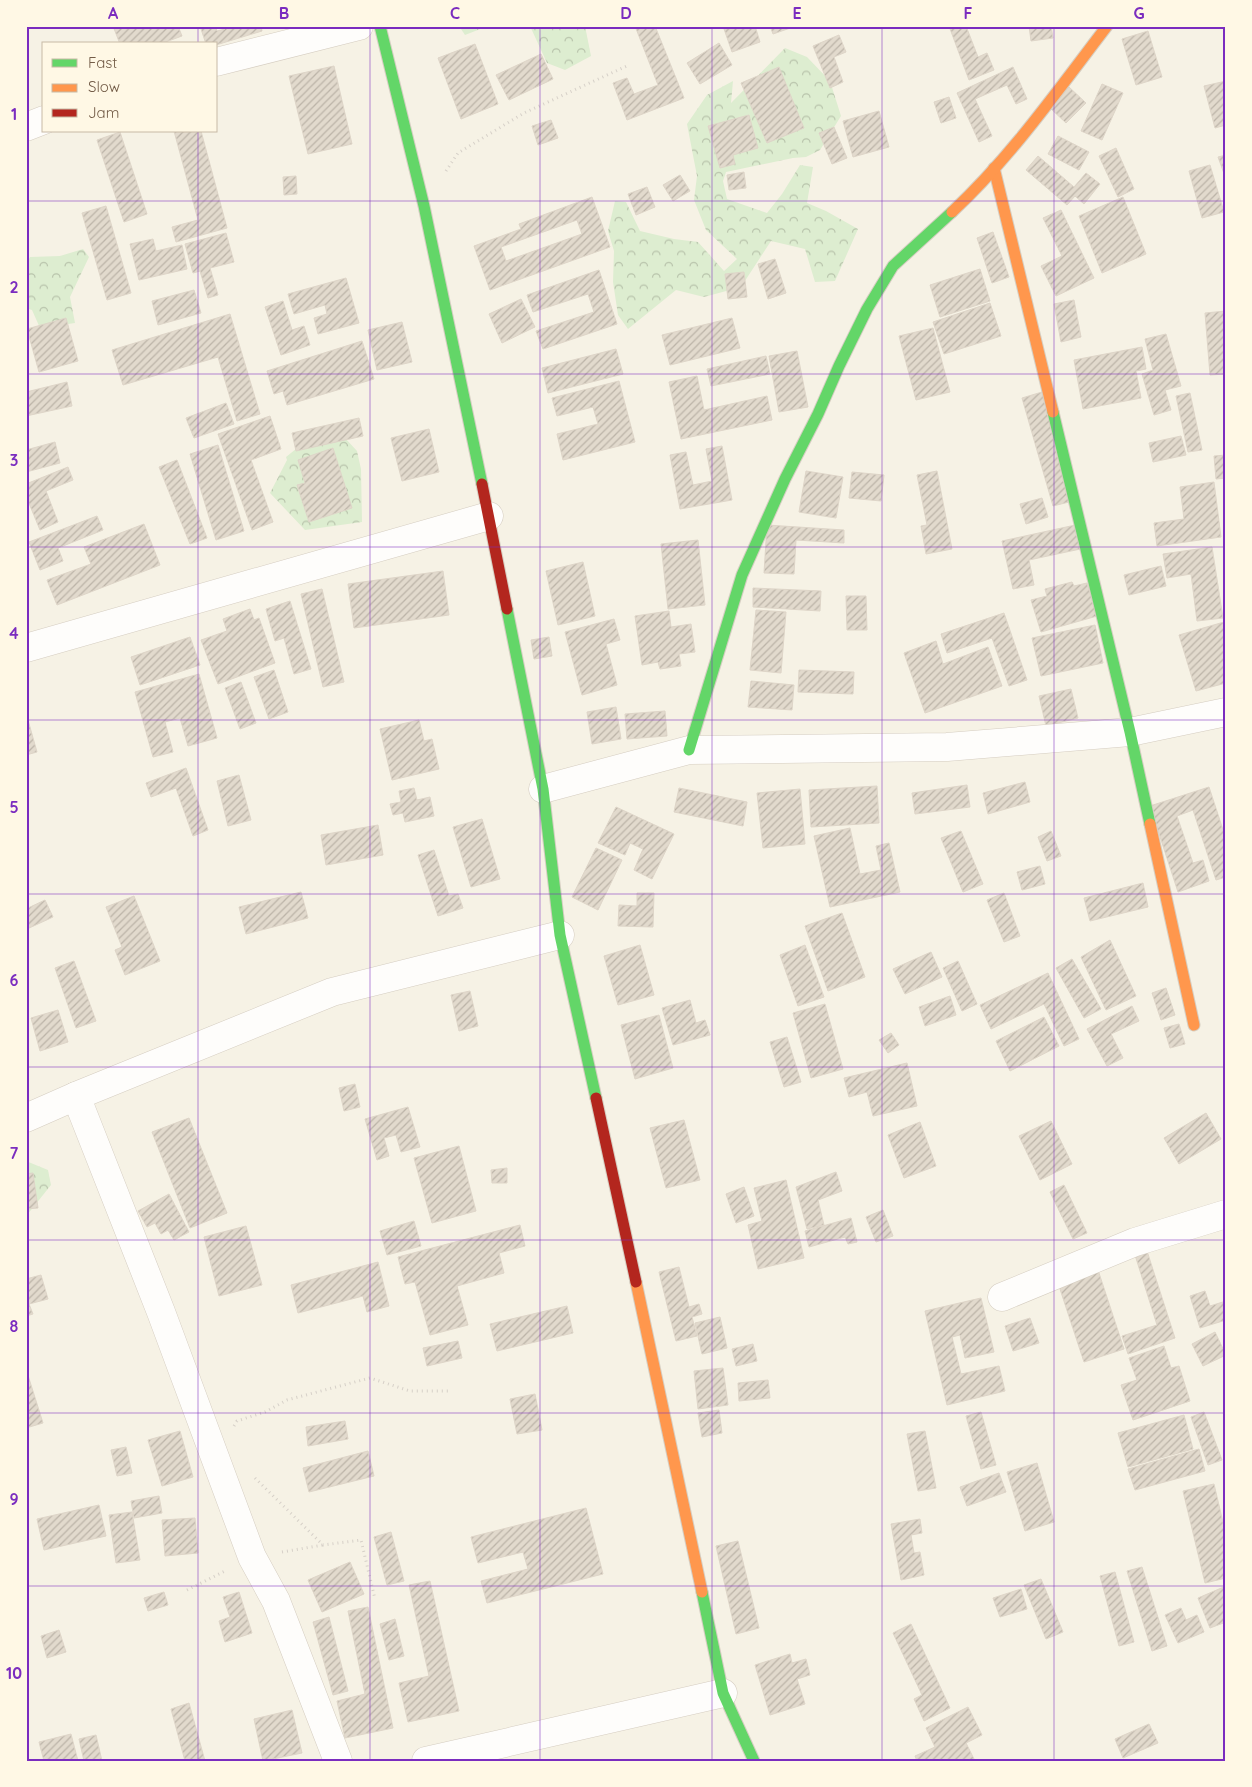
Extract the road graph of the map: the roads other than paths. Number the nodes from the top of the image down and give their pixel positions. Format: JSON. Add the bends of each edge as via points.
{"nodes":[{"id":1,"x":360,"y":26,"type":"edge"},
{"id":2,"x":380,"y":26,"type":"edge"},
{"id":3,"x":1107,"y":26,"type":"edge"},
{"id":4,"x":218,"y":62,"type":"edge"},
{"id":5,"x":42,"y":121,"type":"edge"},
{"id":6,"x":26,"y":127,"type":"edge"},
{"id":7,"x":994,"y":168,"type":"junction"},
{"id":8,"x":489,"y":516,"type":"junction"},
{"id":9,"x":26,"y":648,"type":"edge"},
{"id":10,"x":1226,"y":712,"type":"edge"},
{"id":11,"x":1130,"y":732,"type":"junction"},
{"id":12,"x":689,"y":750,"type":"junction"},
{"id":13,"x":543,"y":788,"type":"junction"},
{"id":14,"x":560,"y":935,"type":"junction"},
{"id":15,"x":1194,"y":1026,"type":"dead end"},
{"id":16,"x":76,"y":1096,"type":"junction"},
{"id":17,"x":26,"y":1118,"type":"edge"},
{"id":18,"x":1226,"y":1214,"type":"edge"},
{"id":19,"x":1002,"y":1298,"type":"dead end"},
{"id":20,"x":723,"y":1693,"type":"junction"},
{"id":21,"x":338,"y":1761,"type":"edge"},
{"id":22,"x":426,"y":1761,"type":"edge"},
{"id":23,"x":754,"y":1761,"type":"edge"}],
"edges":[{"from":1,"to":4,"type":"street"},
{"from":2,"to":8,"type":"street","via":[[424,206]]},
{"from":3,"to":7,"type":"street"},
{"from":5,"to":6,"type":"street"},
{"from":7,"to":11,"type":"street"},
{"from":7,"to":12,"type":"street","via":[[972,193],[893,266],[868,309],[742,575]]},
{"from":8,"to":9,"type":"street"},
{"from":8,"to":13,"type":"street"},
{"from":10,"to":11,"type":"street"},
{"from":11,"to":12,"type":"street","via":[[947,747]]},
{"from":11,"to":15,"type":"street"},
{"from":12,"to":13,"type":"street"},
{"from":13,"to":14,"type":"street"},
{"from":14,"to":16,"type":"street","via":[[332,992]]},
{"from":14,"to":20,"type":"street"},
{"from":16,"to":17,"type":"street"},
{"from":16,"to":21,"type":"street","via":[[252,1557],[276,1601]]},
{"from":18,"to":19,"type":"street","via":[[1135,1242]]},
{"from":20,"to":22,"type":"street"},
{"from":20,"to":23,"type":"street"}]}
